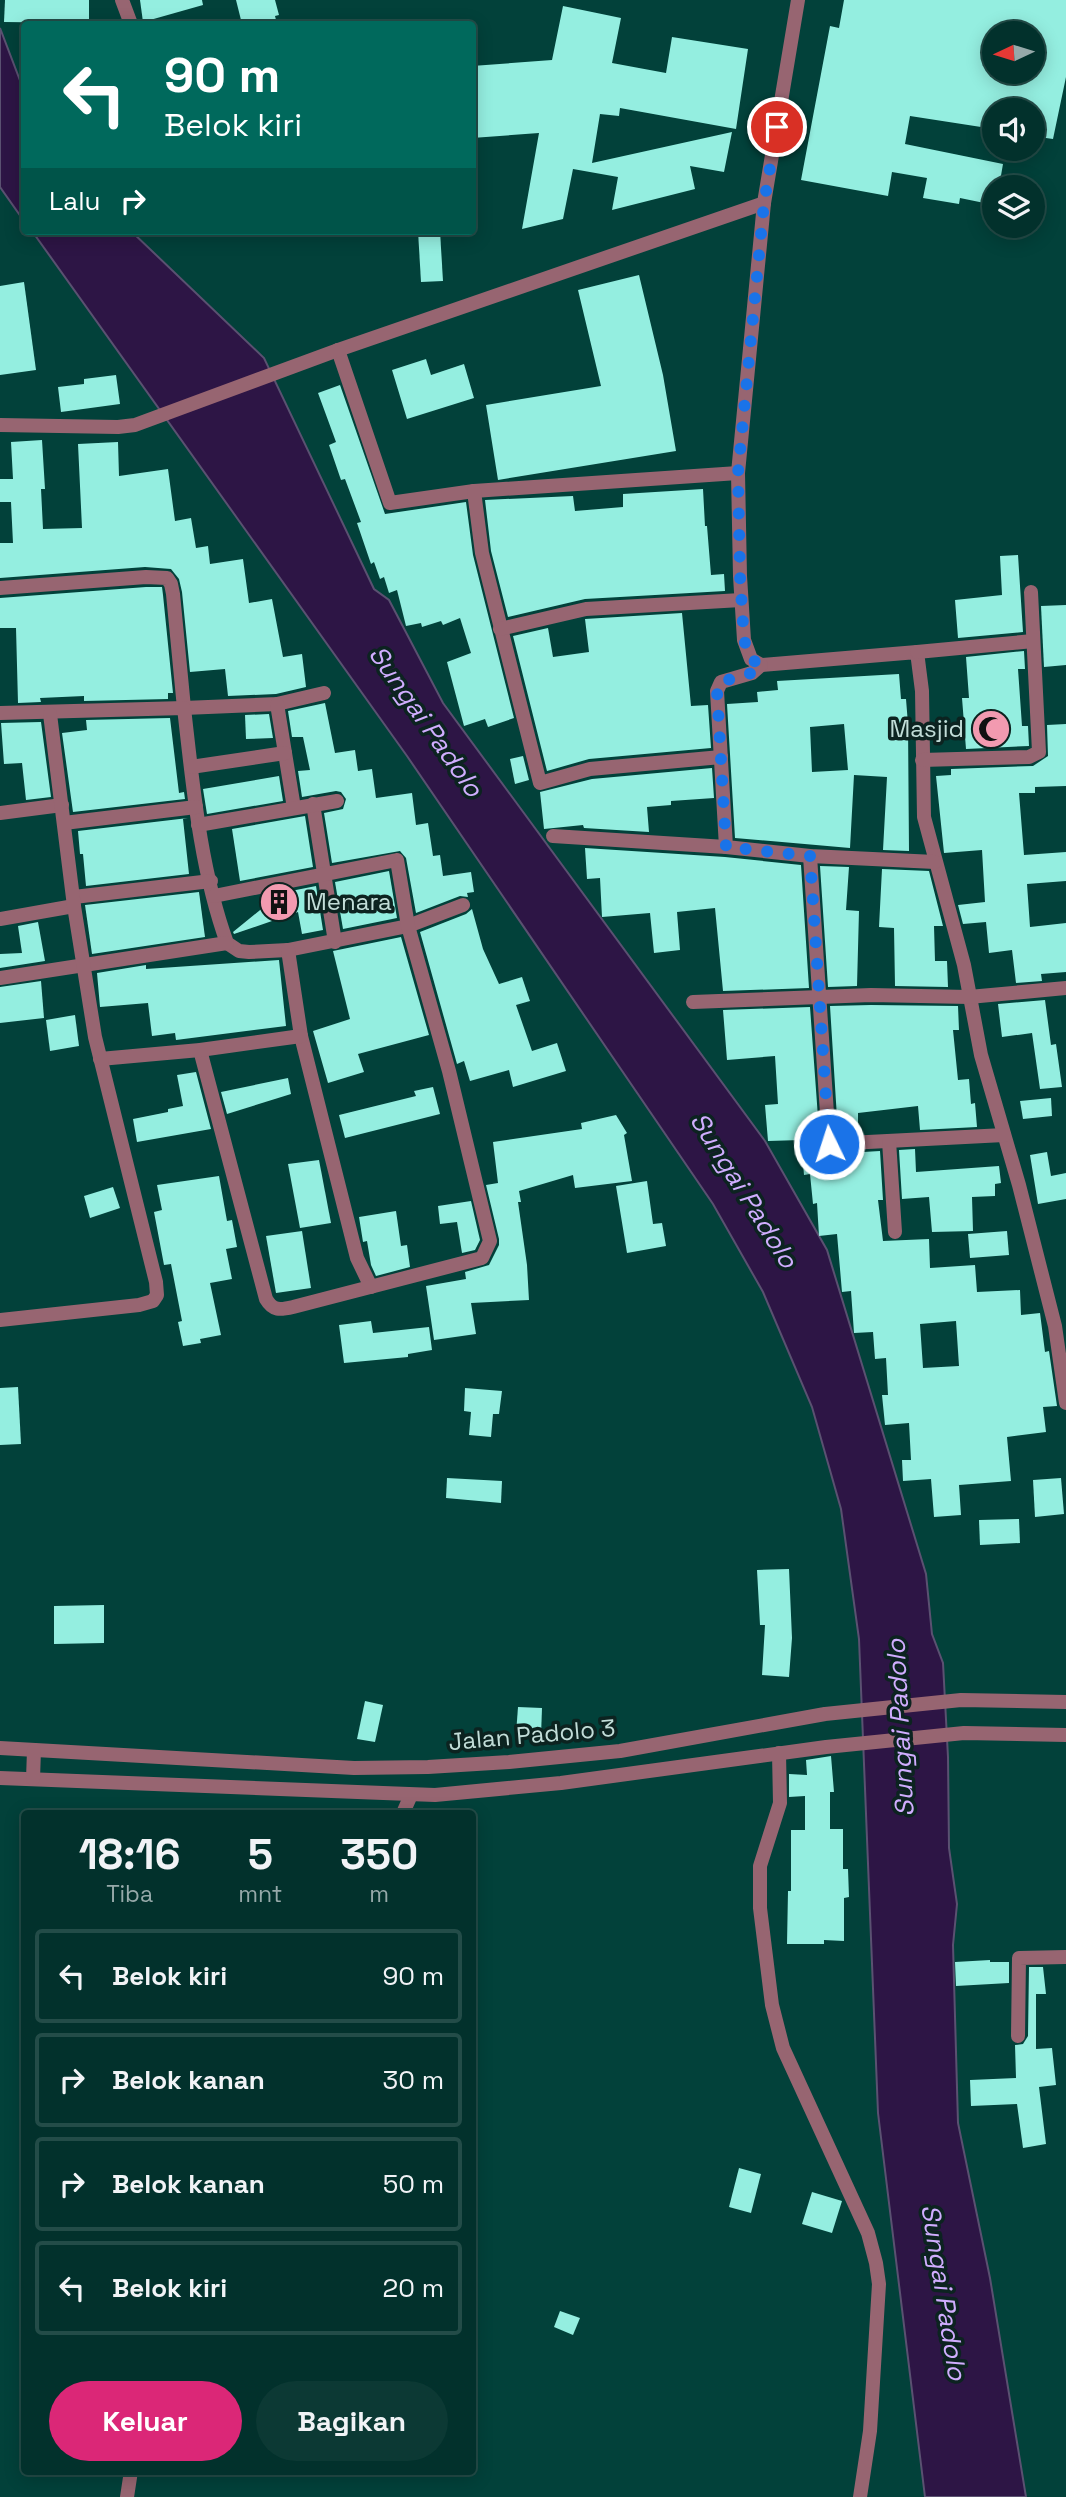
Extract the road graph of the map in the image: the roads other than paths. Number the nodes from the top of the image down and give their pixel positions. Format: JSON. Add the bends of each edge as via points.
{"nodes":[{"id":1,"x":122,"y":0,"type":"edge"},
{"id":2,"x":798,"y":0,"type":"edge"},
{"id":3,"x":130,"y":21,"type":"edge"},
{"id":4,"x":764,"y":203,"type":"junction"},
{"id":5,"x":338,"y":350,"type":"junction"},
{"id":6,"x":0,"y":425,"type":"edge"},
{"id":7,"x":738,"y":473,"type":"junction"},
{"id":8,"x":474,"y":491,"type":"junction"},
{"id":9,"x":0,"y":588,"type":"edge"},
{"id":10,"x":1031,"y":592,"type":"dead end"},
{"id":11,"x":741,"y":600,"type":"junction"},
{"id":12,"x":500,"y":629,"type":"junction"},
{"id":13,"x":1034,"y":641,"type":"junction"},
{"id":14,"x":917,"y":652,"type":"junction"},
{"id":15,"x":761,"y":665,"type":"junction"},
{"id":16,"x":324,"y":693,"type":"dead end"},
{"id":17,"x":277,"y":704,"type":"junction"},
{"id":18,"x":184,"y":708,"type":"junction"},
{"id":19,"x":0,"y":713,"type":"edge"},
{"id":20,"x":50,"y":713,"type":"junction"},
{"id":21,"x":285,"y":753,"type":"junction"},
{"id":22,"x":722,"y":757,"type":"junction"},
{"id":23,"x":922,"y":760,"type":"junction"},
{"id":24,"x":191,"y":767,"type":"junction"},
{"id":25,"x":337,"y":801,"type":"dead end"},
{"id":26,"x":313,"y":804,"type":"junction"},
{"id":27,"x":62,"y":805,"type":"junction"},
{"id":28,"x":196,"y":807,"type":"junction"},
{"id":29,"x":294,"y":808,"type":"junction"},
{"id":30,"x":0,"y":813,"type":"edge"},
{"id":31,"x":64,"y":823,"type":"junction"},
{"id":32,"x":198,"y":825,"type":"junction"},
{"id":33,"x":553,"y":836,"type":"dead end"},
{"id":34,"x":726,"y":847,"type":"junction"},
{"id":35,"x":810,"y":856,"type":"junction"},
{"id":36,"x":935,"y":862,"type":"junction"},
{"id":37,"x":324,"y":873,"type":"junction"},
{"id":38,"x":212,"y":889,"type":"junction"},
{"id":39,"x":74,"y":902,"type":"junction"},
{"id":40,"x":463,"y":905,"type":"dead end"},
{"id":41,"x":0,"y":919,"type":"edge"},
{"id":42,"x":408,"y":926,"type":"junction"},
{"id":43,"x":335,"y":942,"type":"junction"},
{"id":44,"x":227,"y":943,"type":"junction"},
{"id":45,"x":288,"y":950,"type":"junction"},
{"id":46,"x":83,"y":966,"type":"junction"},
{"id":47,"x":0,"y":978,"type":"edge"},
{"id":48,"x":1066,"y":988,"type":"edge"},
{"id":49,"x":819,"y":997,"type":"junction"},
{"id":50,"x":969,"y":997,"type":"junction"},
{"id":51,"x":693,"y":1002,"type":"dead end"},
{"id":52,"x":302,"y":1036,"type":"junction"},
{"id":53,"x":200,"y":1050,"type":"junction"},
{"id":54,"x":100,"y":1059,"type":"junction"},
{"id":55,"x":1004,"y":1135,"type":"junction"},
{"id":56,"x":889,"y":1141,"type":"junction"},
{"id":57,"x":894,"y":1232,"type":"dead end"},
{"id":58,"x":371,"y":1286,"type":"junction"},
{"id":59,"x":0,"y":1320,"type":"edge"},
{"id":60,"x":1066,"y":1403,"type":"edge"},
{"id":61,"x":1066,"y":1702,"type":"edge"},
{"id":62,"x":1066,"y":1735,"type":"edge"},
{"id":63,"x":0,"y":1748,"type":"edge"},
{"id":64,"x":34,"y":1750,"type":"junction"},
{"id":65,"x":779,"y":1753,"type":"junction"},
{"id":66,"x":0,"y":1777,"type":"edge"},
{"id":67,"x":33,"y":1779,"type":"junction"},
{"id":68,"x":411,"y":1794,"type":"junction"},
{"id":69,"x":404,"y":1810,"type":"edge"},
{"id":70,"x":1066,"y":1957,"type":"edge"},
{"id":71,"x":1018,"y":2036,"type":"dead end"},
{"id":72,"x":130,"y":2475,"type":"edge"},
{"id":73,"x":127,"y":2497,"type":"edge"},
{"id":74,"x":860,"y":2497,"type":"edge"}],
"edges":[{"from":1,"to":3,"type":"street"},
{"from":2,"to":4,"type":"street"},
{"from":4,"to":5,"type":"street"},
{"from":4,"to":7,"type":"street"},
{"from":5,"to":6,"type":"street","via":[[135,425]]},
{"from":5,"to":8,"type":"street","via":[[390,503]]},
{"from":7,"to":8,"type":"street"},
{"from":7,"to":11,"type":"street"},
{"from":8,"to":12,"type":"street","via":[[482,553]]},
{"from":9,"to":18,"type":"street","via":[[167,578],[173,594]]},
{"from":10,"to":13,"type":"street"},
{"from":11,"to":12,"type":"street","via":[[586,609]]},
{"from":11,"to":15,"type":"street","via":[[744,640],[751,659]]},
{"from":12,"to":22,"type":"street","via":[[540,783],[590,769]]},
{"from":13,"to":14,"type":"street"},
{"from":13,"to":23,"type":"street","via":[[1040,752],[1029,757]]},
{"from":14,"to":15,"type":"street"},
{"from":14,"to":23,"type":"street"},
{"from":15,"to":22,"type":"street","via":[[752,673],[721,682],[717,691]]},
{"from":16,"to":17,"type":"street"},
{"from":17,"to":18,"type":"street"},
{"from":17,"to":21,"type":"street"},
{"from":18,"to":20,"type":"street"},
{"from":18,"to":24,"type":"street"},
{"from":19,"to":20,"type":"street"},
{"from":20,"to":27,"type":"street"},
{"from":21,"to":24,"type":"street"},
{"from":21,"to":29,"type":"street"},
{"from":22,"to":34,"type":"street"},
{"from":23,"to":36,"type":"street","via":[[924,817]]},
{"from":24,"to":28,"type":"street"},
{"from":25,"to":26,"type":"street"},
{"from":26,"to":29,"type":"street"},
{"from":26,"to":37,"type":"street"},
{"from":27,"to":30,"type":"street"},
{"from":27,"to":31,"type":"street"},
{"from":28,"to":31,"type":"street"},
{"from":28,"to":32,"type":"street"},
{"from":29,"to":32,"type":"street"},
{"from":31,"to":39,"type":"street"},
{"from":32,"to":38,"type":"street"},
{"from":33,"to":34,"type":"street"},
{"from":34,"to":35,"type":"street"},
{"from":35,"to":36,"type":"street"},
{"from":35,"to":49,"type":"street"},
{"from":36,"to":50,"type":"street"},
{"from":37,"to":38,"type":"street"},
{"from":37,"to":42,"type":"street","via":[[397,860]]},
{"from":37,"to":43,"type":"street"},
{"from":38,"to":39,"type":"street"},
{"from":38,"to":44,"type":"street"},
{"from":39,"to":41,"type":"street"},
{"from":39,"to":46,"type":"street"},
{"from":40,"to":42,"type":"street"},
{"from":42,"to":43,"type":"street"},
{"from":42,"to":58,"type":"street","via":[[490,1241],[482,1258]]},
{"from":43,"to":45,"type":"street"},
{"from":44,"to":45,"type":"street","via":[[249,953]]},
{"from":44,"to":46,"type":"street"},
{"from":45,"to":52,"type":"street"},
{"from":46,"to":47,"type":"street"},
{"from":46,"to":54,"type":"street"},
{"from":48,"to":50,"type":"street"},
{"from":49,"to":50,"type":"street"},
{"from":49,"to":51,"type":"street"},
{"from":49,"to":56,"type":"street","via":[[829,1144]]},
{"from":50,"to":55,"type":"street"},
{"from":52,"to":53,"type":"street"},
{"from":52,"to":58,"type":"street","via":[[358,1258]]},
{"from":53,"to":54,"type":"street"},
{"from":53,"to":58,"type":"street","via":[[269,1304],[279,1310]]},
{"from":54,"to":59,"type":"street","via":[[157,1295],[139,1305]]},
{"from":55,"to":56,"type":"street"},
{"from":55,"to":60,"type":"street","via":[[1055,1325]]},
{"from":56,"to":57,"type":"street"},
{"from":61,"to":64,"type":"street","name":"Jalan Padolo 3","via":[[961,1700],[825,1714],[620,1751],[428,1767],[354,1769]]},
{"from":62,"to":65,"type":"street","name":"Jalan Padolo 3","via":[[964,1733]]},
{"from":63,"to":64,"type":"street","name":"Jalan Padolo 3"},
{"from":64,"to":67,"type":"street"},
{"from":65,"to":68,"type":"street","name":"Jalan Padolo 3","via":[[561,1783]]},
{"from":65,"to":74,"type":"street","via":[[780,1803],[760,1867],[760,1908],[772,2005],[783,2048],[868,2233],[879,2284],[870,2431]]},
{"from":66,"to":67,"type":"street","name":"Jalan Padolo 3"},
{"from":67,"to":68,"type":"street","name":"Jalan Padolo 3"},
{"from":68,"to":69,"type":"street"},
{"from":70,"to":71,"type":"street","via":[[1019,1958]]},
{"from":72,"to":73,"type":"street"}]}
